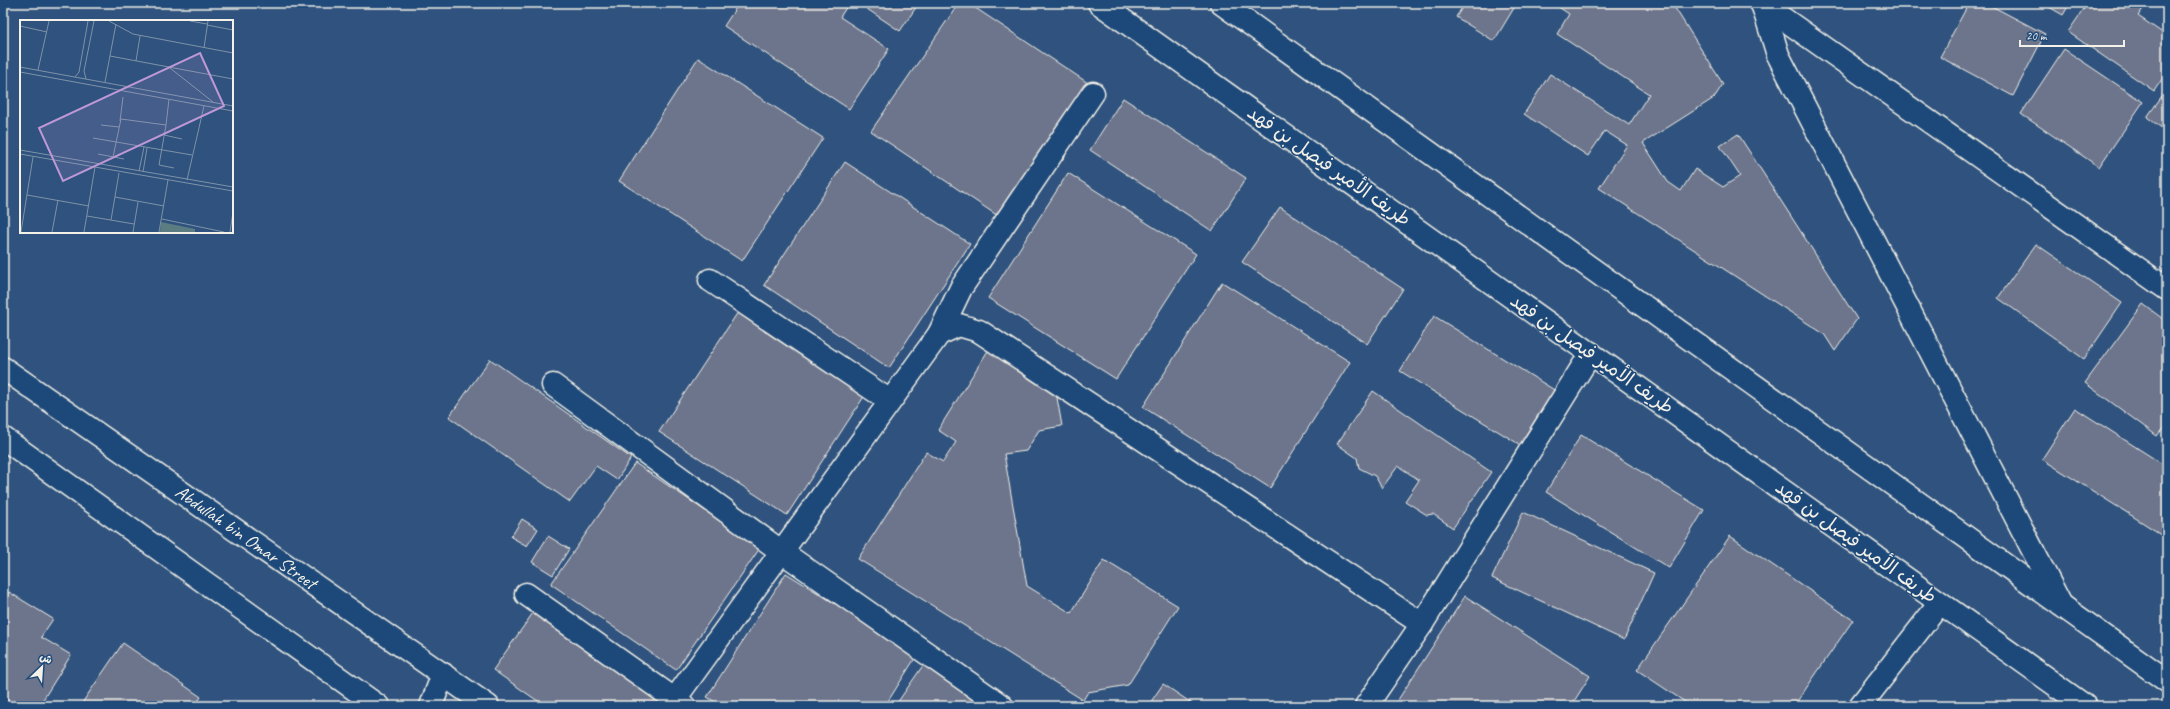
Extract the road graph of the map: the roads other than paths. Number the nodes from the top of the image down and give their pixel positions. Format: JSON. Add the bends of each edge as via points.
{"nodes":[{"id":1,"x":1099,"y":3,"type":"edge"},
{"id":2,"x":1221,"y":3,"type":"edge"},
{"id":3,"x":1762,"y":3,"type":"edge"},
{"id":4,"x":1093,"y":93,"type":"dead end"},
{"id":5,"x":710,"y":280,"type":"dead end"},
{"id":6,"x":2167,"y":289,"type":"edge"},
{"id":7,"x":939,"y":334,"type":"junction"},
{"id":8,"x":1590,"y":353,"type":"junction"},
{"id":9,"x":3,"y":368,"type":"edge"},
{"id":10,"x":553,"y":385,"type":"dead end"},
{"id":11,"x":890,"y":401,"type":"junction"},
{"id":12,"x":3,"y":438,"type":"edge"},
{"id":13,"x":782,"y":552,"type":"junction"},
{"id":14,"x":526,"y":594,"type":"dead end"},
{"id":15,"x":1940,"y":602,"type":"junction"},
{"id":16,"x":2061,"y":605,"type":"junction"},
{"id":17,"x":1422,"y":624,"type":"junction"},
{"id":18,"x":443,"y":674,"type":"junction"},
{"id":19,"x":2167,"y":681,"type":"edge"},
{"id":20,"x":679,"y":703,"type":"edge"},
{"id":21,"x":378,"y":706,"type":"edge"},
{"id":22,"x":431,"y":706,"type":"edge"},
{"id":23,"x":488,"y":706,"type":"edge"},
{"id":24,"x":1002,"y":706,"type":"edge"},
{"id":25,"x":1366,"y":706,"type":"edge"},
{"id":26,"x":1860,"y":706,"type":"edge"},
{"id":27,"x":2085,"y":706,"type":"edge"}],
"edges":[{"from":1,"to":8,"type":"street","name":"طريف الأمير فيصل بن فهد"},
{"from":2,"to":16,"type":"street"},
{"from":3,"to":6,"type":"street"},
{"from":3,"to":16,"type":"street","via":[[1778,55]]},
{"from":4,"to":7,"type":"street","via":[[961,288]]},
{"from":5,"to":11,"type":"street"},
{"from":7,"to":11,"type":"street"},
{"from":7,"to":17,"type":"street","via":[[959,325],[979,331]]},
{"from":8,"to":15,"type":"street","name":"طريف الأمير فيصل بن فهد"},
{"from":8,"to":17,"type":"street"},
{"from":9,"to":18,"type":"street","name":"Abdullah bin Omar Street"},
{"from":10,"to":13,"type":"street"},
{"from":11,"to":13,"type":"street"},
{"from":12,"to":21,"type":"street"},
{"from":13,"to":20,"type":"street"},
{"from":13,"to":24,"type":"street"},
{"from":14,"to":20,"type":"street"},
{"from":15,"to":26,"type":"street"},
{"from":15,"to":27,"type":"street","name":"طريف الأمير فيصل بن فهد"},
{"from":16,"to":19,"type":"street"},
{"from":17,"to":25,"type":"street"},
{"from":18,"to":22,"type":"street"},
{"from":18,"to":23,"type":"street","name":"Abdullah bin Omar Street"}]}
